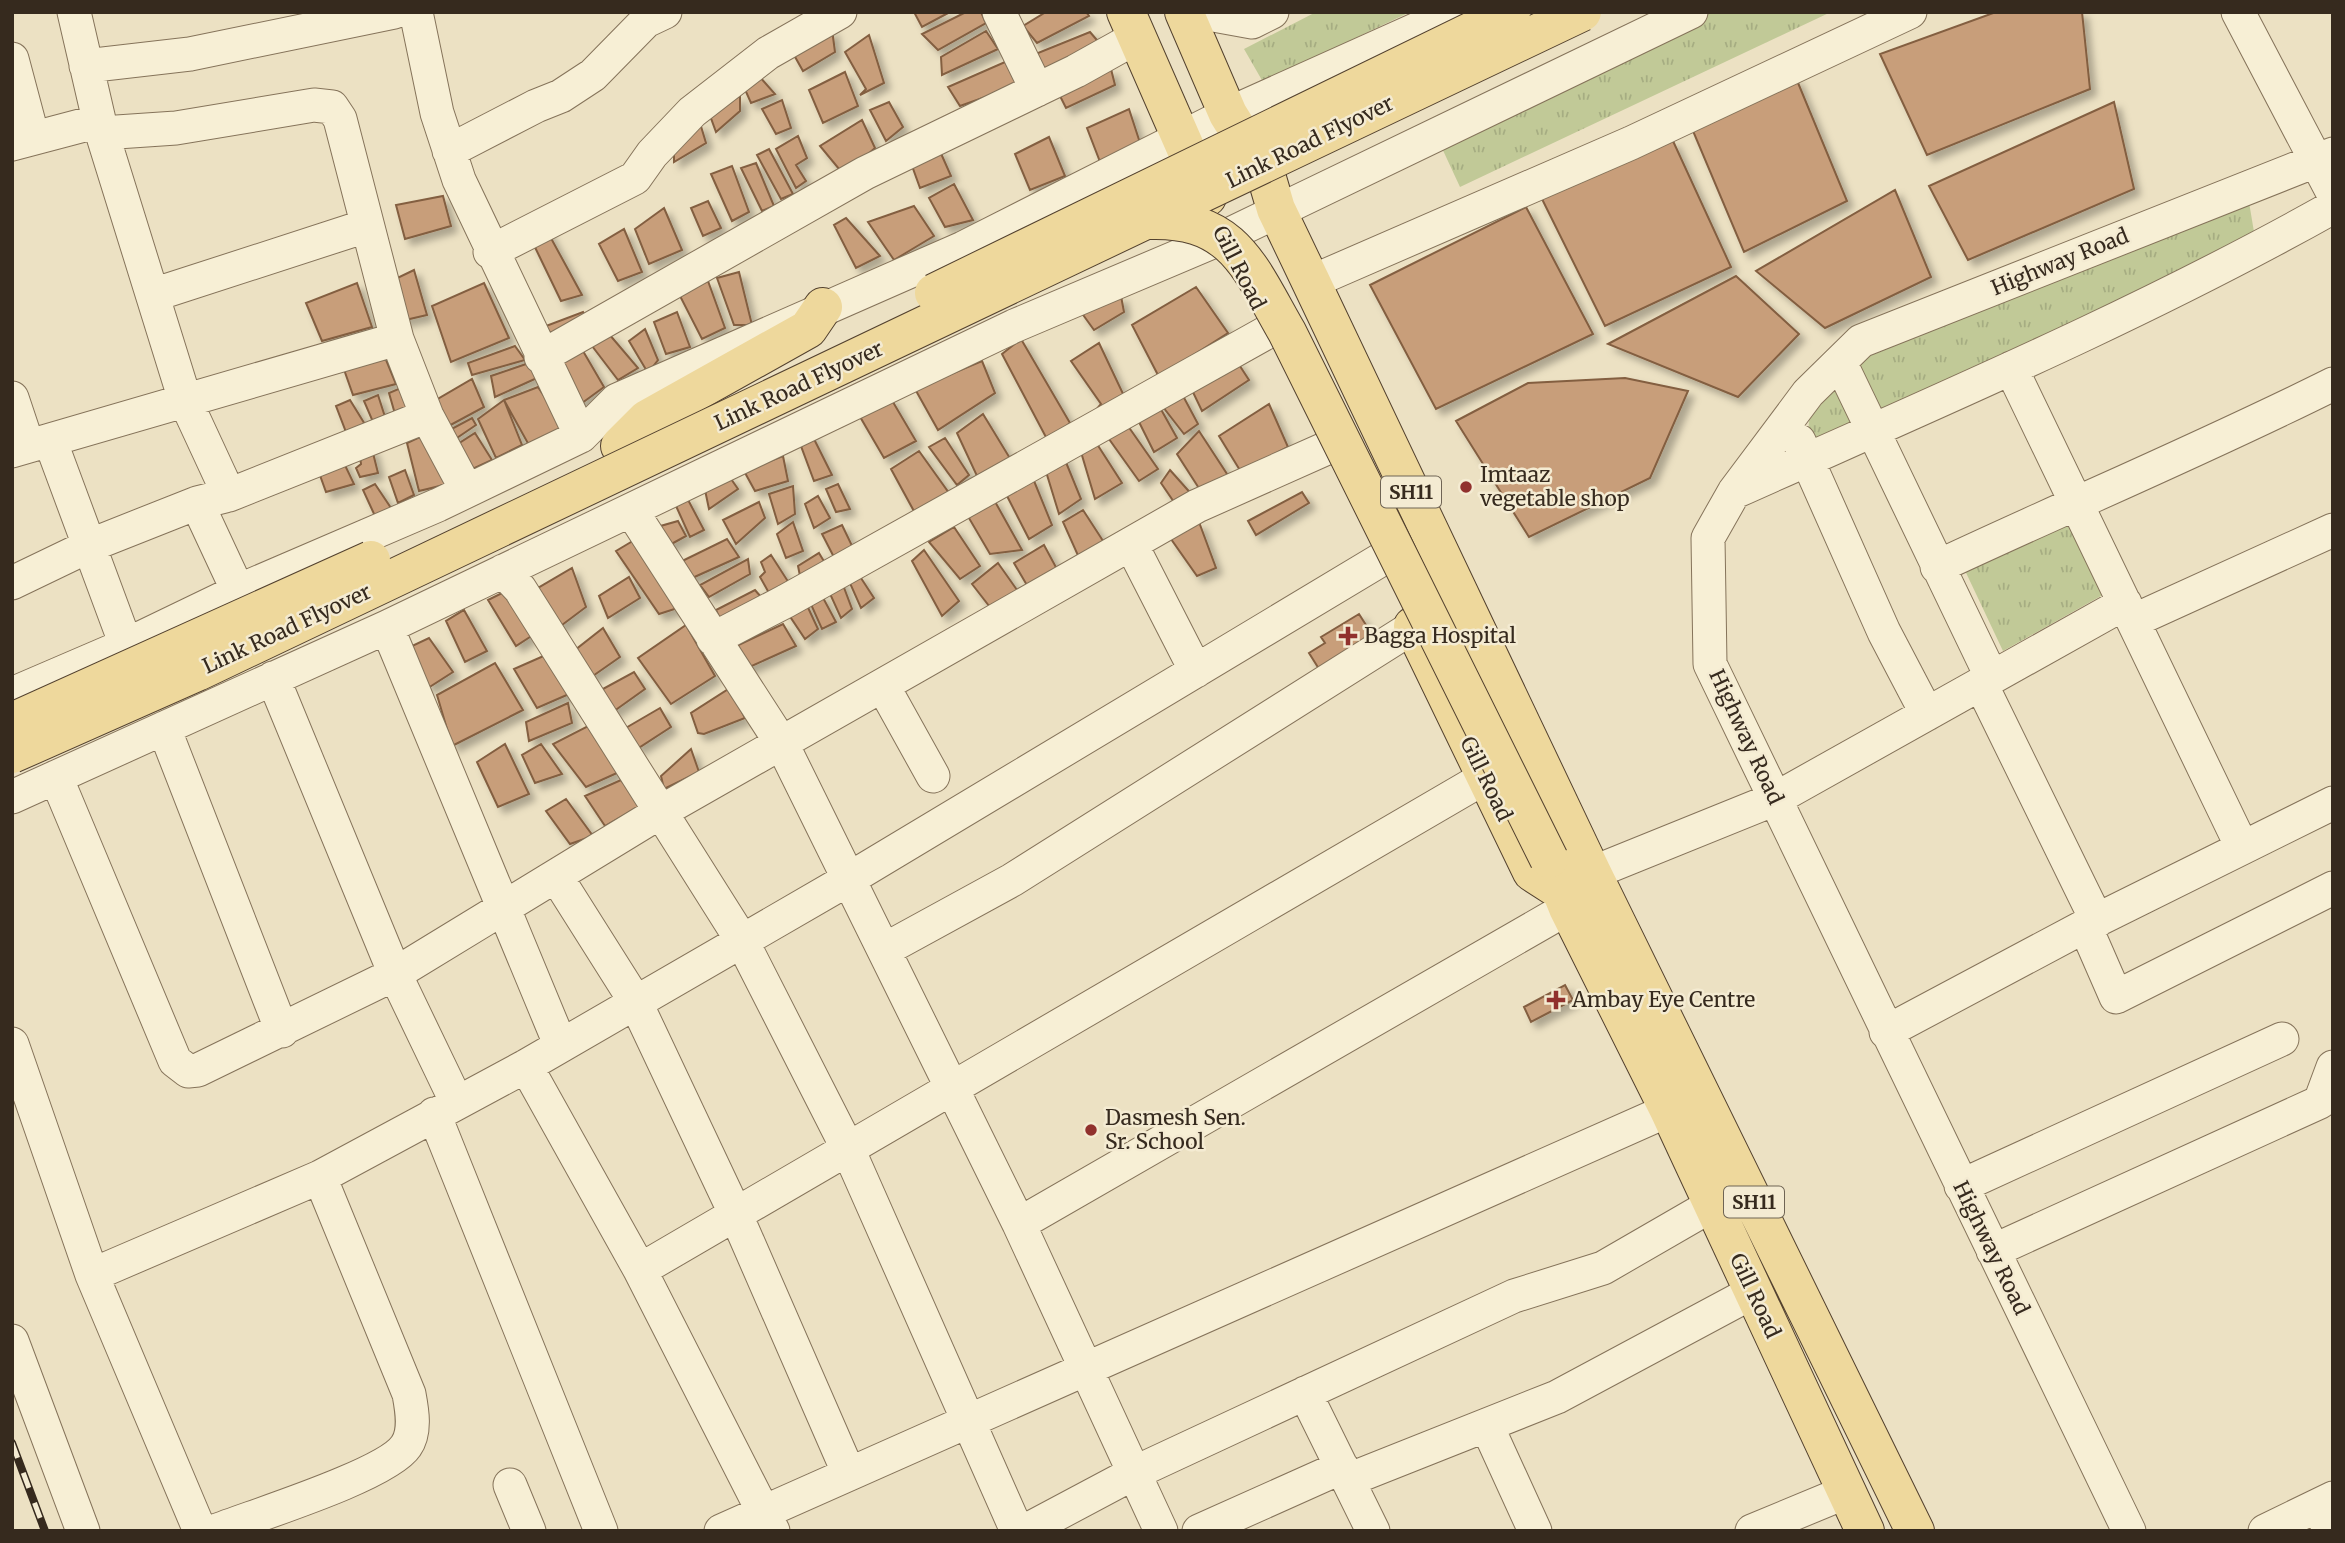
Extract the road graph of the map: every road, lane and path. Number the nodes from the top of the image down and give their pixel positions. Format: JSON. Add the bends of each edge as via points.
{"nodes":[{"id":1,"x":74,"y":12,"type":"edge"},
{"id":2,"x":394,"y":12,"type":"edge"},
{"id":3,"x":416,"y":12,"type":"edge"},
{"id":4,"x":665,"y":12,"type":"edge"},
{"id":5,"x":841,"y":12,"type":"edge"},
{"id":6,"x":999,"y":12,"type":"edge"},
{"id":7,"x":1184,"y":12,"type":"edge"},
{"id":8,"x":1197,"y":12,"type":"edge"},
{"id":9,"x":1455,"y":12,"type":"edge"},
{"id":10,"x":1511,"y":12,"type":"edge"},
{"id":11,"x":1582,"y":12,"type":"edge"},
{"id":12,"x":1691,"y":12,"type":"edge"},
{"id":13,"x":1910,"y":12,"type":"edge"},
{"id":14,"x":2238,"y":12,"type":"edge"},
{"id":15,"x":1257,"y":15,"type":"edge"},
{"id":16,"x":1132,"y":25,"type":"edge"},
{"id":17,"x":12,"y":59,"type":"edge"},
{"id":18,"x":86,"y":66,"type":"junction"},
{"id":19,"x":1037,"y":90,"type":"junction"},
{"id":20,"x":1228,"y":114,"type":"junction"},
{"id":21,"x":101,"y":127,"type":"junction"},
{"id":22,"x":1181,"y":138,"type":"junction"},
{"id":23,"x":23,"y":141,"type":"edge"},
{"id":24,"x":449,"y":151,"type":"junction"},
{"id":25,"x":2325,"y":157,"type":"edge"},
{"id":26,"x":2333,"y":194,"type":"edge"},
{"id":27,"x":2333,"y":207,"type":"edge"},
{"id":28,"x":1276,"y":209,"type":"junction"},
{"id":29,"x":1149,"y":220,"type":"junction"},
{"id":30,"x":366,"y":226,"type":"junction"},
{"id":31,"x":1224,"y":237,"type":"junction"},
{"id":32,"x":491,"y":252,"type":"junction"},
{"id":33,"x":1311,"y":282,"type":"junction"},
{"id":34,"x":153,"y":295,"type":"junction"},
{"id":35,"x":823,"y":307,"type":"junction"},
{"id":36,"x":1271,"y":330,"type":"junction"},
{"id":37,"x":397,"y":339,"type":"junction"},
{"id":38,"x":541,"y":357,"type":"junction"},
{"id":39,"x":1840,"y":362,"type":"junction"},
{"id":40,"x":2011,"y":368,"type":"junction"},
{"id":41,"x":2333,"y":384,"type":"edge"},
{"id":42,"x":12,"y":398,"type":"edge"},
{"id":43,"x":185,"y":400,"type":"junction"},
{"id":44,"x":427,"y":416,"type":"junction"},
{"id":45,"x":1789,"y":418,"type":"junction"},
{"id":46,"x":1872,"y":430,"type":"junction"},
{"id":47,"x":581,"y":436,"type":"junction"},
{"id":48,"x":30,"y":446,"type":"edge"},
{"id":49,"x":620,"y":446,"type":"junction"},
{"id":50,"x":1327,"y":448,"type":"junction"},
{"id":51,"x":1807,"y":459,"type":"junction"},
{"id":52,"x":467,"y":491,"type":"junction"},
{"id":53,"x":1734,"y":492,"type":"junction"},
{"id":54,"x":229,"y":495,"type":"junction"},
{"id":55,"x":2075,"y":502,"type":"junction"},
{"id":56,"x":197,"y":503,"type":"junction"},
{"id":57,"x":631,"y":510,"type":"junction"},
{"id":58,"x":2330,"y":538,"type":"edge"},
{"id":59,"x":1131,"y":544,"type":"junction"},
{"id":60,"x":91,"y":545,"type":"junction"},
{"id":61,"x":1382,"y":559,"type":"junction"},
{"id":62,"x":299,"y":565,"type":"junction"},
{"id":63,"x":1937,"y":567,"type":"junction"},
{"id":64,"x":503,"y":571,"type":"junction"},
{"id":65,"x":12,"y":583,"type":"edge"},
{"id":66,"x":238,"y":591,"type":"junction"},
{"id":67,"x":2129,"y":612,"type":"junction"},
{"id":68,"x":387,"y":626,"type":"junction"},
{"id":69,"x":1413,"y":627,"type":"junction"},
{"id":70,"x":713,"y":639,"type":"junction"},
{"id":71,"x":126,"y":645,"type":"junction"},
{"id":72,"x":343,"y":646,"type":"junction"},
{"id":73,"x":1196,"y":671,"type":"junction"},
{"id":74,"x":273,"y":678,"type":"junction"},
{"id":75,"x":1987,"y":681,"type":"junction"},
{"id":76,"x":883,"y":686,"type":"junction"},
{"id":77,"x":14,"y":695,"type":"edge"},
{"id":78,"x":1927,"y":714,"type":"junction"},
{"id":79,"x":164,"y":728,"type":"junction"},
{"id":80,"x":782,"y":744,"type":"junction"},
{"id":81,"x":12,"y":754,"type":"edge"},
{"id":82,"x":933,"y":776,"type":"dead end"},
{"id":83,"x":56,"y":777,"type":"junction"},
{"id":84,"x":1484,"y":778,"type":"junction"},
{"id":85,"x":12,"y":797,"type":"edge"},
{"id":86,"x":1775,"y":799,"type":"junction"},
{"id":87,"x":2333,"y":803,"type":"edge"},
{"id":88,"x":662,"y":811,"type":"junction"},
{"id":89,"x":2242,"y":847,"type":"junction"},
{"id":90,"x":556,"y":876,"type":"junction"},
{"id":91,"x":849,"y":879,"type":"junction"},
{"id":92,"x":1568,"y":883,"type":"junction"},
{"id":93,"x":2333,"y":888,"type":"edge"},
{"id":94,"x":503,"y":908,"type":"junction"},
{"id":95,"x":2091,"y":923,"type":"junction"},
{"id":96,"x":741,"y":941,"type":"junction"},
{"id":97,"x":884,"y":950,"type":"junction"},
{"id":98,"x":395,"y":974,"type":"junction"},
{"id":99,"x":635,"y":1002,"type":"junction"},
{"id":100,"x":282,"y":1031,"type":"junction"},
{"id":101,"x":1886,"y":1031,"type":"junction"},
{"id":102,"x":2283,"y":1039,"type":"dead end"},
{"id":103,"x":12,"y":1044,"type":"edge"},
{"id":104,"x":560,"y":1044,"type":"junction"},
{"id":105,"x":527,"y":1066,"type":"junction"},
{"id":106,"x":2333,"y":1067,"type":"edge"},
{"id":107,"x":952,"y":1089,"type":"junction"},
{"id":108,"x":446,"y":1108,"type":"junction"},
{"id":109,"x":1669,"y":1110,"type":"junction"},
{"id":110,"x":848,"y":1149,"type":"junction"},
{"id":111,"x":320,"y":1177,"type":"junction"},
{"id":112,"x":1961,"y":1186,"type":"junction"},
{"id":113,"x":1712,"y":1205,"type":"junction"},
{"id":114,"x":736,"y":1214,"type":"junction"},
{"id":115,"x":1019,"y":1224,"type":"junction"},
{"id":116,"x":1993,"y":1251,"type":"junction"},
{"id":117,"x":640,"y":1270,"type":"junction"},
{"id":118,"x":92,"y":1275,"type":"junction"},
{"id":119,"x":1753,"y":1292,"type":"junction"},
{"id":120,"x":12,"y":1341,"type":"edge"},
{"id":121,"x":1087,"y":1370,"type":"junction"},
{"id":122,"x":1306,"y":1393,"type":"junction"},
{"id":123,"x":970,"y":1421,"type":"junction"},
{"id":124,"x":1487,"y":1426,"type":"junction"},
{"id":125,"x":1134,"y":1473,"type":"junction"},
{"id":126,"x":849,"y":1474,"type":"junction"},
{"id":127,"x":1345,"y":1474,"type":"junction"},
{"id":128,"x":510,"y":1485,"type":"dead end"},
{"id":129,"x":1846,"y":1492,"type":"junction"},
{"id":130,"x":2333,"y":1499,"type":"edge"},
{"id":131,"x":768,"y":1521,"type":"edge"},
{"id":132,"x":1243,"y":1522,"type":"edge"},
{"id":133,"x":2333,"y":1528,"type":"edge"},
{"id":134,"x":83,"y":1531,"type":"edge"},
{"id":135,"x":200,"y":1531,"type":"edge"},
{"id":136,"x":215,"y":1531,"type":"edge"},
{"id":137,"x":528,"y":1531,"type":"edge"},
{"id":138,"x":601,"y":1531,"type":"edge"},
{"id":139,"x":721,"y":1531,"type":"edge"},
{"id":140,"x":1017,"y":1531,"type":"edge"},
{"id":141,"x":1025,"y":1531,"type":"edge"},
{"id":142,"x":1160,"y":1531,"type":"edge"},
{"id":143,"x":1199,"y":1531,"type":"edge"},
{"id":144,"x":1373,"y":1531,"type":"edge"},
{"id":145,"x":1535,"y":1531,"type":"edge"},
{"id":146,"x":1752,"y":1531,"type":"edge"},
{"id":147,"x":1865,"y":1531,"type":"edge"},
{"id":148,"x":1915,"y":1531,"type":"edge"},
{"id":149,"x":2129,"y":1531,"type":"edge"},
{"id":150,"x":2265,"y":1531,"type":"edge"},
{"id":151,"x":2327,"y":1531,"type":"edge"}],
"edges":[{"from":1,"to":18,"type":"street"},
{"from":2,"to":18,"type":"street","via":[[190,54]]},
{"from":3,"to":24,"type":"street"},
{"from":4,"to":24,"type":"street","via":[[646,21],[593,75],[561,96]]},
{"from":5,"to":32,"type":"street","via":[[768,53],[692,112],[635,178]]},
{"from":6,"to":19,"type":"street"},
{"from":7,"to":20,"type":"main road","name":"Gill Road","number":"SH11"},
{"from":8,"to":15,"type":"street"},
{"from":9,"to":20,"type":"street"},
{"from":10,"to":49,"type":"main road","name":"Link Road Flyover","bridge":true},
{"from":11,"to":29,"type":"main road","name":"Link Road Flyover","bridge":true},
{"from":12,"to":28,"type":"street"},
{"from":13,"to":33,"type":"street","via":[[1632,142]]},
{"from":14,"to":25,"type":"street"},
{"from":16,"to":19,"type":"street"},
{"from":16,"to":22,"type":"main road","name":"Gill Road","number":"SH11"},
{"from":17,"to":23,"type":"street"},
{"from":18,"to":21,"type":"street"},
{"from":19,"to":38,"type":"street","via":[[865,173]]},
{"from":20,"to":22,"type":"street"},
{"from":20,"to":28,"type":"main road","name":"Gill Road","number":"SH11","via":[[1266,175]]},
{"from":21,"to":23,"type":"street"},
{"from":21,"to":30,"type":"street","via":[[176,128],[314,105],[332,107],[340,119]]},
{"from":21,"to":34,"type":"street"},
{"from":22,"to":31,"type":"main road","name":"Gill Road","number":"SH11"},
{"from":22,"to":35,"type":"street","via":[[963,248]]},
{"from":24,"to":32,"type":"street"},
{"from":25,"to":26,"type":"street"},
{"from":25,"to":39,"type":"street","name":"Highway Road","via":[[1861,341]]},
{"from":27,"to":40,"type":"street","via":[[2232,264]]},
{"from":28,"to":31,"type":"street"},
{"from":28,"to":33,"type":"main road","name":"Gill Road","number":"SH11"},
{"from":29,"to":81,"type":"main road","name":"Link Road Flyover","bridge":true,"via":[[197,672]]},
{"from":29,"to":92,"type":"main road","bridge":true,"via":[[1197,223],[1242,256],[1287,332]]},
{"from":30,"to":34,"type":"street"},
{"from":30,"to":37,"type":"street"},
{"from":31,"to":36,"type":"main road","name":"Gill Road","number":"SH11"},
{"from":31,"to":57,"type":"street","via":[[1014,326]]},
{"from":32,"to":38,"type":"street"},
{"from":33,"to":92,"type":"main road","name":"Gill Road","number":"SH11"},
{"from":34,"to":43,"type":"street"},
{"from":35,"to":47,"type":"street","via":[[617,400]]},
{"from":35,"to":49,"type":"main road","via":[[808,329],[647,419]]},
{"from":36,"to":50,"type":"main road","name":"Gill Road","number":"SH11"},
{"from":36,"to":70,"type":"street"},
{"from":37,"to":43,"type":"street"},
{"from":37,"to":44,"type":"street"},
{"from":38,"to":47,"type":"street"},
{"from":39,"to":45,"type":"street","name":"Highway Road"},
{"from":39,"to":46,"type":"street"},
{"from":40,"to":46,"type":"street"},
{"from":40,"to":55,"type":"street"},
{"from":41,"to":55,"type":"street"},
{"from":42,"to":48,"type":"street"},
{"from":43,"to":48,"type":"street"},
{"from":43,"to":54,"type":"street"},
{"from":44,"to":52,"type":"street"},
{"from":44,"to":54,"type":"street"},
{"from":45,"to":51,"type":"street"},
{"from":45,"to":53,"type":"street","name":"Highway Road"},
{"from":46,"to":51,"type":"street"},
{"from":46,"to":63,"type":"street"},
{"from":47,"to":52,"type":"street"},
{"from":48,"to":60,"type":"street"},
{"from":49,"to":77,"type":"main road","name":"Link Road Flyover","bridge":true},
{"from":50,"to":59,"type":"street","via":[[1198,506]]},
{"from":50,"to":61,"type":"main road","name":"Gill Road","number":"SH11"},
{"from":51,"to":53,"type":"street"},
{"from":51,"to":78,"type":"street","via":[[1884,632]]},
{"from":52,"to":62,"type":"street"},
{"from":53,"to":86,"type":"street","name":"Highway Road","via":[[1708,538],[1710,664]]},
{"from":54,"to":56,"type":"street"},
{"from":55,"to":63,"type":"street"},
{"from":55,"to":67,"type":"street"},
{"from":56,"to":60,"type":"street"},
{"from":56,"to":66,"type":"street"},
{"from":57,"to":64,"type":"street"},
{"from":57,"to":70,"type":"street"},
{"from":58,"to":67,"type":"street"},
{"from":59,"to":73,"type":"street"},
{"from":59,"to":76,"type":"street"},
{"from":60,"to":65,"type":"street"},
{"from":60,"to":71,"type":"street"},
{"from":61,"to":69,"type":"main road","name":"Gill Road","number":"SH11"},
{"from":61,"to":73,"type":"street"},
{"from":62,"to":66,"type":"street"},
{"from":62,"to":72,"type":"street"},
{"from":63,"to":75,"type":"street"},
{"from":64,"to":68,"type":"street"},
{"from":64,"to":88,"type":"street","via":[[520,589]]},
{"from":66,"to":71,"type":"street"},
{"from":67,"to":75,"type":"street"},
{"from":67,"to":89,"type":"street"},
{"from":68,"to":72,"type":"street"},
{"from":68,"to":94,"type":"street"},
{"from":69,"to":84,"type":"main road","name":"Gill Road","number":"SH11"},
{"from":69,"to":97,"type":"street","via":[[1012,880]]},
{"from":70,"to":80,"type":"street"},
{"from":71,"to":77,"type":"street"},
{"from":72,"to":74,"type":"street"},
{"from":73,"to":91,"type":"street"},
{"from":74,"to":79,"type":"street"},
{"from":74,"to":98,"type":"street"},
{"from":75,"to":78,"type":"street"},
{"from":75,"to":95,"type":"street"},
{"from":76,"to":80,"type":"street"},
{"from":76,"to":82,"type":"street"},
{"from":78,"to":86,"type":"street"},
{"from":79,"to":83,"type":"street"},
{"from":79,"to":100,"type":"street"},
{"from":80,"to":88,"type":"street"},
{"from":80,"to":91,"type":"street"},
{"from":83,"to":85,"type":"street"},
{"from":83,"to":100,"type":"street","via":[[181,1068],[188,1072],[213,1065]]},
{"from":84,"to":92,"type":"main road","name":"Gill Road","number":"SH11","via":[[1532,872]]},
{"from":84,"to":107,"type":"street"},
{"from":86,"to":92,"type":"street"},
{"from":86,"to":101,"type":"street","name":"Highway Road"},
{"from":87,"to":89,"type":"street"},
{"from":88,"to":90,"type":"street"},
{"from":88,"to":96,"type":"street"},
{"from":89,"to":95,"type":"street"},
{"from":90,"to":94,"type":"street"},
{"from":90,"to":99,"type":"street"},
{"from":91,"to":96,"type":"street"},
{"from":91,"to":97,"type":"street"},
{"from":92,"to":109,"type":"main road","name":"Gill Road","number":"SH11"},
{"from":92,"to":115,"type":"street"},
{"from":92,"to":148,"type":"main road","name":"Gill Road","number":"SH11"},
{"from":93,"to":95,"type":"street","via":[[2116,997]]},
{"from":94,"to":98,"type":"street"},
{"from":94,"to":104,"type":"street"},
{"from":95,"to":101,"type":"street"},
{"from":96,"to":99,"type":"street"},
{"from":96,"to":110,"type":"street"},
{"from":97,"to":107,"type":"street"},
{"from":98,"to":100,"type":"street"},
{"from":98,"to":108,"type":"street"},
{"from":99,"to":104,"type":"street"},
{"from":99,"to":114,"type":"street"},
{"from":101,"to":112,"type":"street","name":"Highway Road"},
{"from":102,"to":112,"type":"street"},
{"from":103,"to":118,"type":"street"},
{"from":104,"to":105,"type":"street"},
{"from":105,"to":108,"type":"street"},
{"from":105,"to":117,"type":"street"},
{"from":106,"to":116,"type":"street","via":[[2320,1102]]},
{"from":107,"to":110,"type":"street"},
{"from":107,"to":115,"type":"street"},
{"from":108,"to":111,"type":"street"},
{"from":108,"to":138,"type":"street"},
{"from":109,"to":113,"type":"main road","name":"Gill Road","number":"SH11"},
{"from":109,"to":121,"type":"street"},
{"from":110,"to":114,"type":"street"},
{"from":110,"to":123,"type":"street"},
{"from":111,"to":118,"type":"street"},
{"from":111,"to":136,"type":"street","via":[[409,1394],[411,1431],[406,1446],[373,1470]]},
{"from":112,"to":116,"type":"street","name":"Highway Road"},
{"from":113,"to":119,"type":"main road","name":"Gill Road","number":"SH11"},
{"from":113,"to":122,"type":"street","via":[[1603,1268],[1514,1296]]},
{"from":114,"to":117,"type":"street"},
{"from":114,"to":126,"type":"street"},
{"from":115,"to":121,"type":"street"},
{"from":116,"to":149,"type":"street","name":"Highway Road"},
{"from":117,"to":131,"type":"street"},
{"from":118,"to":135,"type":"street"},
{"from":119,"to":124,"type":"street","via":[[1557,1398]]},
{"from":119,"to":129,"type":"main road","name":"Gill Road","number":"SH11"},
{"from":120,"to":134,"type":"street"},
{"from":121,"to":123,"type":"street"},
{"from":121,"to":125,"type":"street"},
{"from":122,"to":125,"type":"street"},
{"from":122,"to":127,"type":"street"},
{"from":123,"to":126,"type":"street"},
{"from":123,"to":140,"type":"street"},
{"from":124,"to":127,"type":"street"},
{"from":124,"to":145,"type":"street"},
{"from":125,"to":141,"type":"street"},
{"from":125,"to":142,"type":"street"},
{"from":126,"to":131,"type":"street"},
{"from":127,"to":132,"type":"street"},
{"from":127,"to":144,"type":"street"},
{"from":128,"to":137,"type":"street"},
{"from":129,"to":146,"type":"street"},
{"from":129,"to":147,"type":"main road","name":"Gill Road","number":"SH11"},
{"from":130,"to":150,"type":"street"},
{"from":131,"to":139,"type":"street"},
{"from":132,"to":143,"type":"street"},
{"from":133,"to":151,"type":"street"}]}
